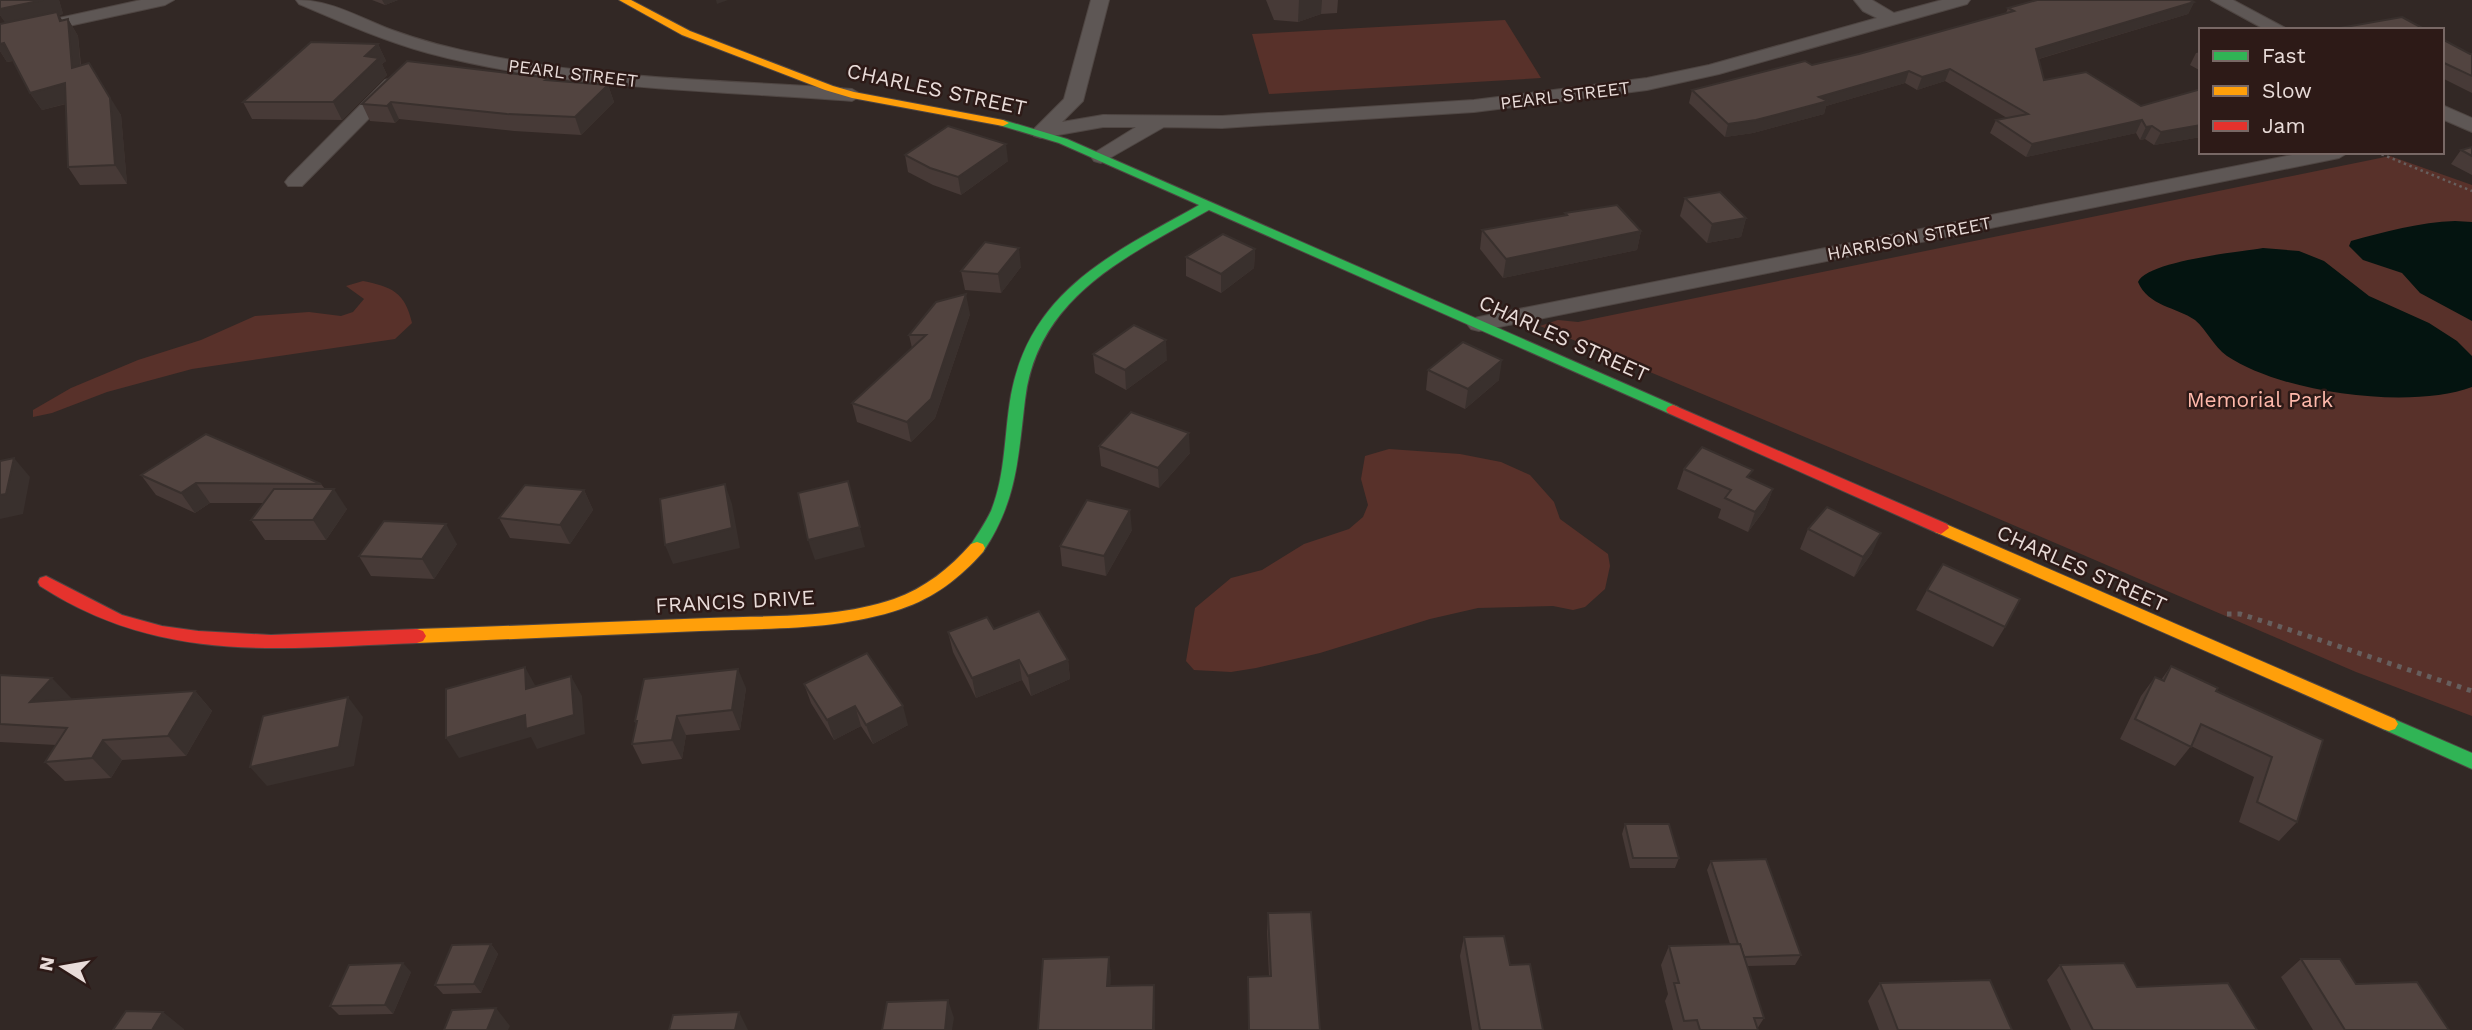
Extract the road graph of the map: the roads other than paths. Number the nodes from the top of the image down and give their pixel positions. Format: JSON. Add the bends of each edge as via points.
{"nodes":[{"id":1,"x":165,"y":0,"type":"edge"},
{"id":2,"x":304,"y":0,"type":"edge"},
{"id":3,"x":624,"y":0,"type":"edge"},
{"id":4,"x":1100,"y":0,"type":"edge"},
{"id":5,"x":1863,"y":0,"type":"edge"},
{"id":6,"x":1961,"y":0,"type":"edge"},
{"id":7,"x":2220,"y":0,"type":"edge"},
{"id":8,"x":1892,"y":19,"type":"junction"},
{"id":9,"x":2276,"y":28,"type":"edge"},
{"id":10,"x":0,"y":36,"type":"edge"},
{"id":11,"x":433,"y":48,"type":"junction"},
{"id":12,"x":852,"y":95,"type":"junction"},
{"id":13,"x":2444,"y":112,"type":"edge"},
{"id":14,"x":1159,"y":122,"type":"junction"},
{"id":15,"x":2472,"y":126,"type":"edge"},
{"id":16,"x":1041,"y":132,"type":"junction"},
{"id":17,"x":2444,"y":132,"type":"edge"},
{"id":18,"x":2329,"y":154,"type":"edge"},
{"id":19,"x":1101,"y":157,"type":"junction"},
{"id":20,"x":295,"y":181,"type":"dead end"},
{"id":21,"x":1207,"y":206,"type":"junction"},
{"id":22,"x":1479,"y":324,"type":"junction"},
{"id":23,"x":46,"y":582,"type":"dead end"},
{"id":24,"x":2472,"y":761,"type":"edge"}],
"edges":[{"from":1,"to":10,"type":"street"},
{"from":2,"to":11,"type":"street","name":"PEARL STREET"},
{"from":3,"to":12,"type":"street","name":"CHARLES STREET","via":[[687,33]]},
{"from":4,"to":16,"type":"street","via":[[1073,101]]},
{"from":5,"to":8,"type":"street"},
{"from":6,"to":8,"type":"street","name":"PEARL STREET"},
{"from":7,"to":9,"type":"street"},
{"from":8,"to":14,"type":"street","name":"PEARL STREET","via":[[1637,86],[1448,108]]},
{"from":11,"to":12,"type":"street","name":"PEARL STREET","via":[[576,75]]},
{"from":11,"to":20,"type":"street"},
{"from":12,"to":16,"type":"street","name":"CHARLES STREET"},
{"from":13,"to":15,"type":"street"},
{"from":14,"to":16,"type":"street","name":"PEARL STREET","via":[[1103,121]]},
{"from":14,"to":19,"type":"street"},
{"from":15,"to":17,"type":"street"},
{"from":16,"to":19,"type":"street","name":"CHARLES STREET"},
{"from":18,"to":22,"type":"street","name":"HARRISON STREET"},
{"from":19,"to":21,"type":"street","name":"CHARLES STREET"},
{"from":21,"to":22,"type":"street","name":"CHARLES STREET"},
{"from":21,"to":23,"type":"street","name":"FRANCIS DRIVE","via":[[1094,276],[1055,307],[1024,358],[1001,510],[966,560],[947,577],[927,592],[888,607],[852,614],[694,625],[225,639],[128,623],[76,602]]},
{"from":22,"to":24,"type":"street","name":"CHARLES STREET"}]}
